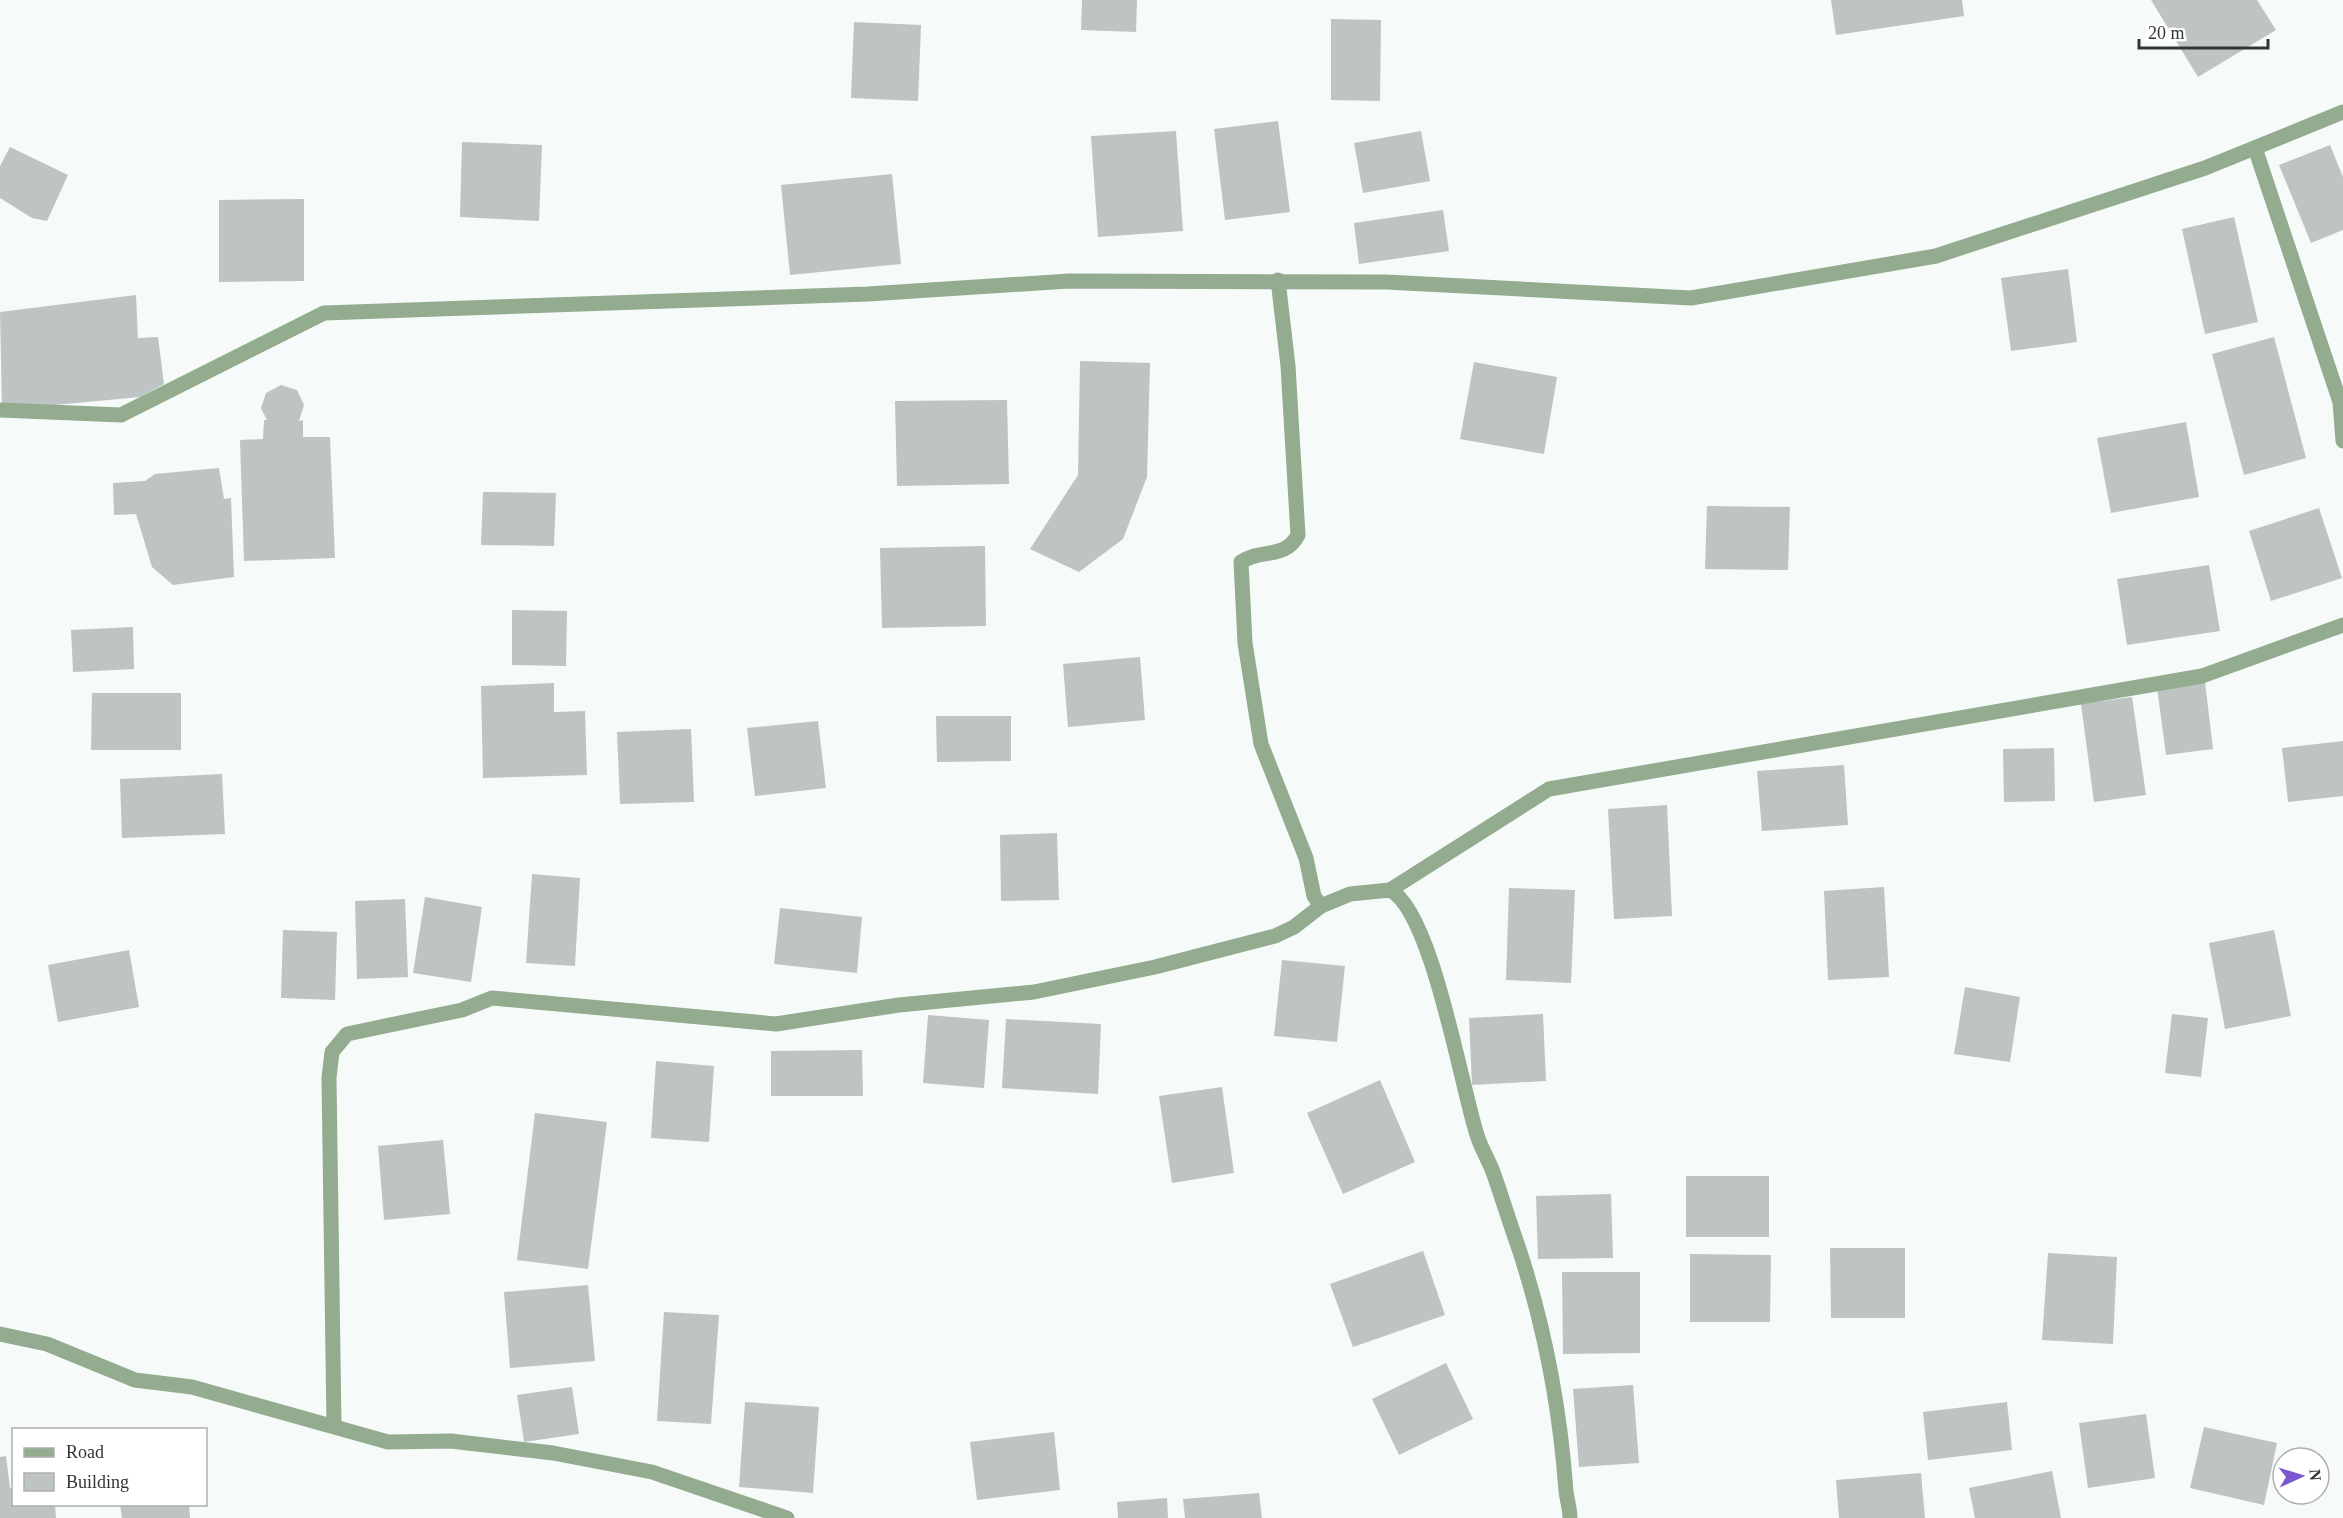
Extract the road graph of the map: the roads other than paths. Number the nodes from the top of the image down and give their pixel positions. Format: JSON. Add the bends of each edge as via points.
{"nodes":[{"id":1,"x":2343,"y":112,"type":"edge"},
{"id":2,"x":2255,"y":148,"type":"junction"},
{"id":3,"x":1278,"y":280,"type":"junction"},
{"id":4,"x":0,"y":410,"type":"edge"},
{"id":5,"x":2343,"y":441,"type":"edge"},
{"id":6,"x":2343,"y":625,"type":"edge"},
{"id":7,"x":1390,"y":890,"type":"junction"},
{"id":8,"x":1321,"y":906,"type":"junction"},
{"id":9,"x":0,"y":1334,"type":"edge"},
{"id":10,"x":334,"y":1426,"type":"junction"},
{"id":11,"x":787,"y":1518,"type":"edge"},
{"id":12,"x":1570,"y":1518,"type":"edge"}],
"edges":[{"from":1,"to":2,"type":"street"},
{"from":2,"to":3,"type":"street","via":[[1936,256],[1691,298]]},
{"from":2,"to":5,"type":"street","via":[[2340,402]]},
{"from":3,"to":4,"type":"street","via":[[1070,281],[868,294],[324,313],[121,415]]},
{"from":3,"to":8,"type":"street","via":[[1288,366],[1298,535],[1292,546],[1279,553],[1249,557],[1241,562],[1241,591],[1246,654],[1261,744],[1306,858],[1314,896]]},
{"from":6,"to":7,"type":"street","via":[[2202,676],[1549,789]]},
{"from":7,"to":8,"type":"street","via":[[1350,894]]},
{"from":7,"to":12,"type":"street","via":[[1404,900],[1431,962],[1477,1135],[1519,1249],[1554,1390]]},
{"from":8,"to":10,"type":"street","via":[[1275,936],[1155,967],[1034,992],[899,1005],[776,1024],[492,998],[462,1010],[347,1034],[332,1052],[329,1078]]},
{"from":9,"to":10,"type":"street","via":[[47,1344],[135,1380],[192,1387]]},
{"from":10,"to":11,"type":"street","via":[[388,1442],[451,1441],[505,1446],[641,1470]]}]}
